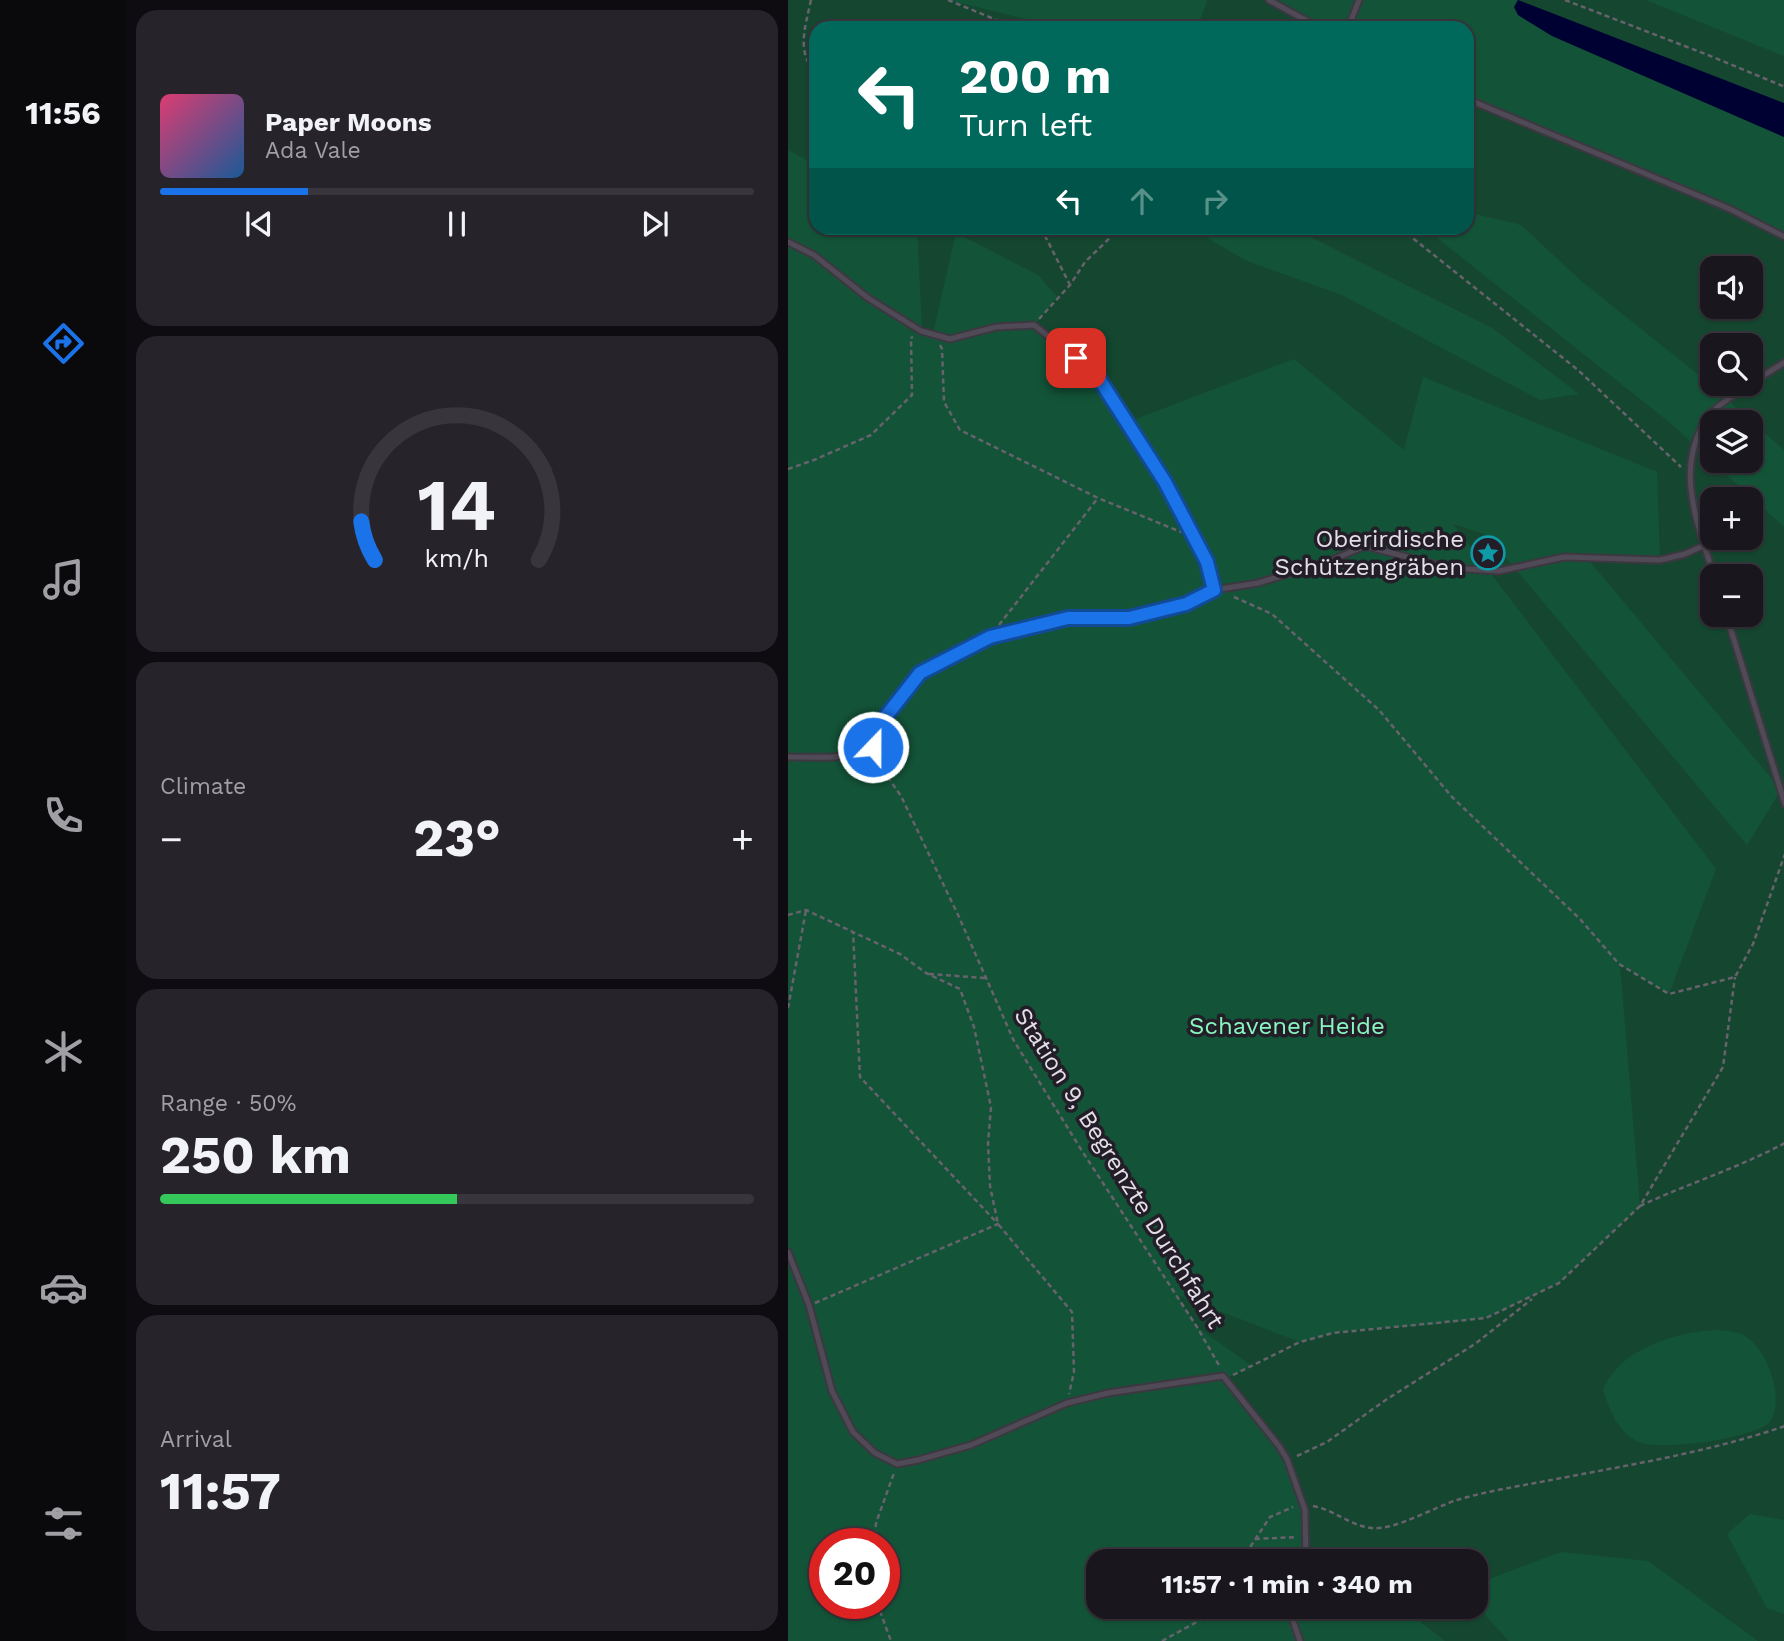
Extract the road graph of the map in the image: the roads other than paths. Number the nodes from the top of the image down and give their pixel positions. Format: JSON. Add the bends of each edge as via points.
{"nodes":[{"id":1,"x":1269,"y":0,"type":"edge"},
{"id":2,"x":1359,"y":0,"type":"edge"},
{"id":3,"x":1307,"y":21,"type":"edge"},
{"id":4,"x":1351,"y":21,"type":"edge"},
{"id":5,"x":1474,"y":102,"type":"edge"},
{"id":6,"x":1784,"y":237,"type":"edge"},
{"id":7,"x":788,"y":242,"type":"edge"},
{"id":8,"x":1784,"y":362,"type":"edge"},
{"id":9,"x":1700,"y":528,"type":"edge"},
{"id":10,"x":1700,"y":547,"type":"edge"},
{"id":11,"x":1214,"y":590,"type":"junction"},
{"id":12,"x":1730,"y":627,"type":"edge"},
{"id":13,"x":788,"y":757,"type":"edge"},
{"id":14,"x":1784,"y":804,"type":"edge"},
{"id":15,"x":788,"y":1252,"type":"edge"},
{"id":16,"x":1306,"y":1549,"type":"edge"},
{"id":17,"x":1293,"y":1619,"type":"edge"},
{"id":18,"x":1300,"y":1641,"type":"edge"}],
"edges":[{"from":1,"to":3,"type":"lane"},
{"from":2,"to":4,"type":"lane"},
{"from":5,"to":6,"type":"lane","via":[[1730,209]]},
{"from":7,"to":11,"type":"lane","via":[[921,331],[950,339],[996,327],[1034,325],[1096,374],[1165,482],[1207,562]]},
{"from":8,"to":9,"type":"lane","via":[[1710,413],[1692,451],[1688,474]]},
{"from":10,"to":11,"type":"lane","via":[[1660,560],[1564,557],[1499,571],[1448,568],[1365,546],[1258,583]]},
{"from":11,"to":13,"type":"lane","via":[[1186,604],[1129,618],[1068,618],[990,637],[920,673],[876,729],[869,751]]},
{"from":12,"to":14,"type":"lane"},
{"from":15,"to":16,"type":"lane","via":[[809,1306],[832,1391],[853,1432],[875,1453],[897,1464],[918,1460],[971,1445],[1067,1403],[1217,1375],[1227,1378],[1287,1459],[1302,1504]]},
{"from":17,"to":18,"type":"lane"}]}
